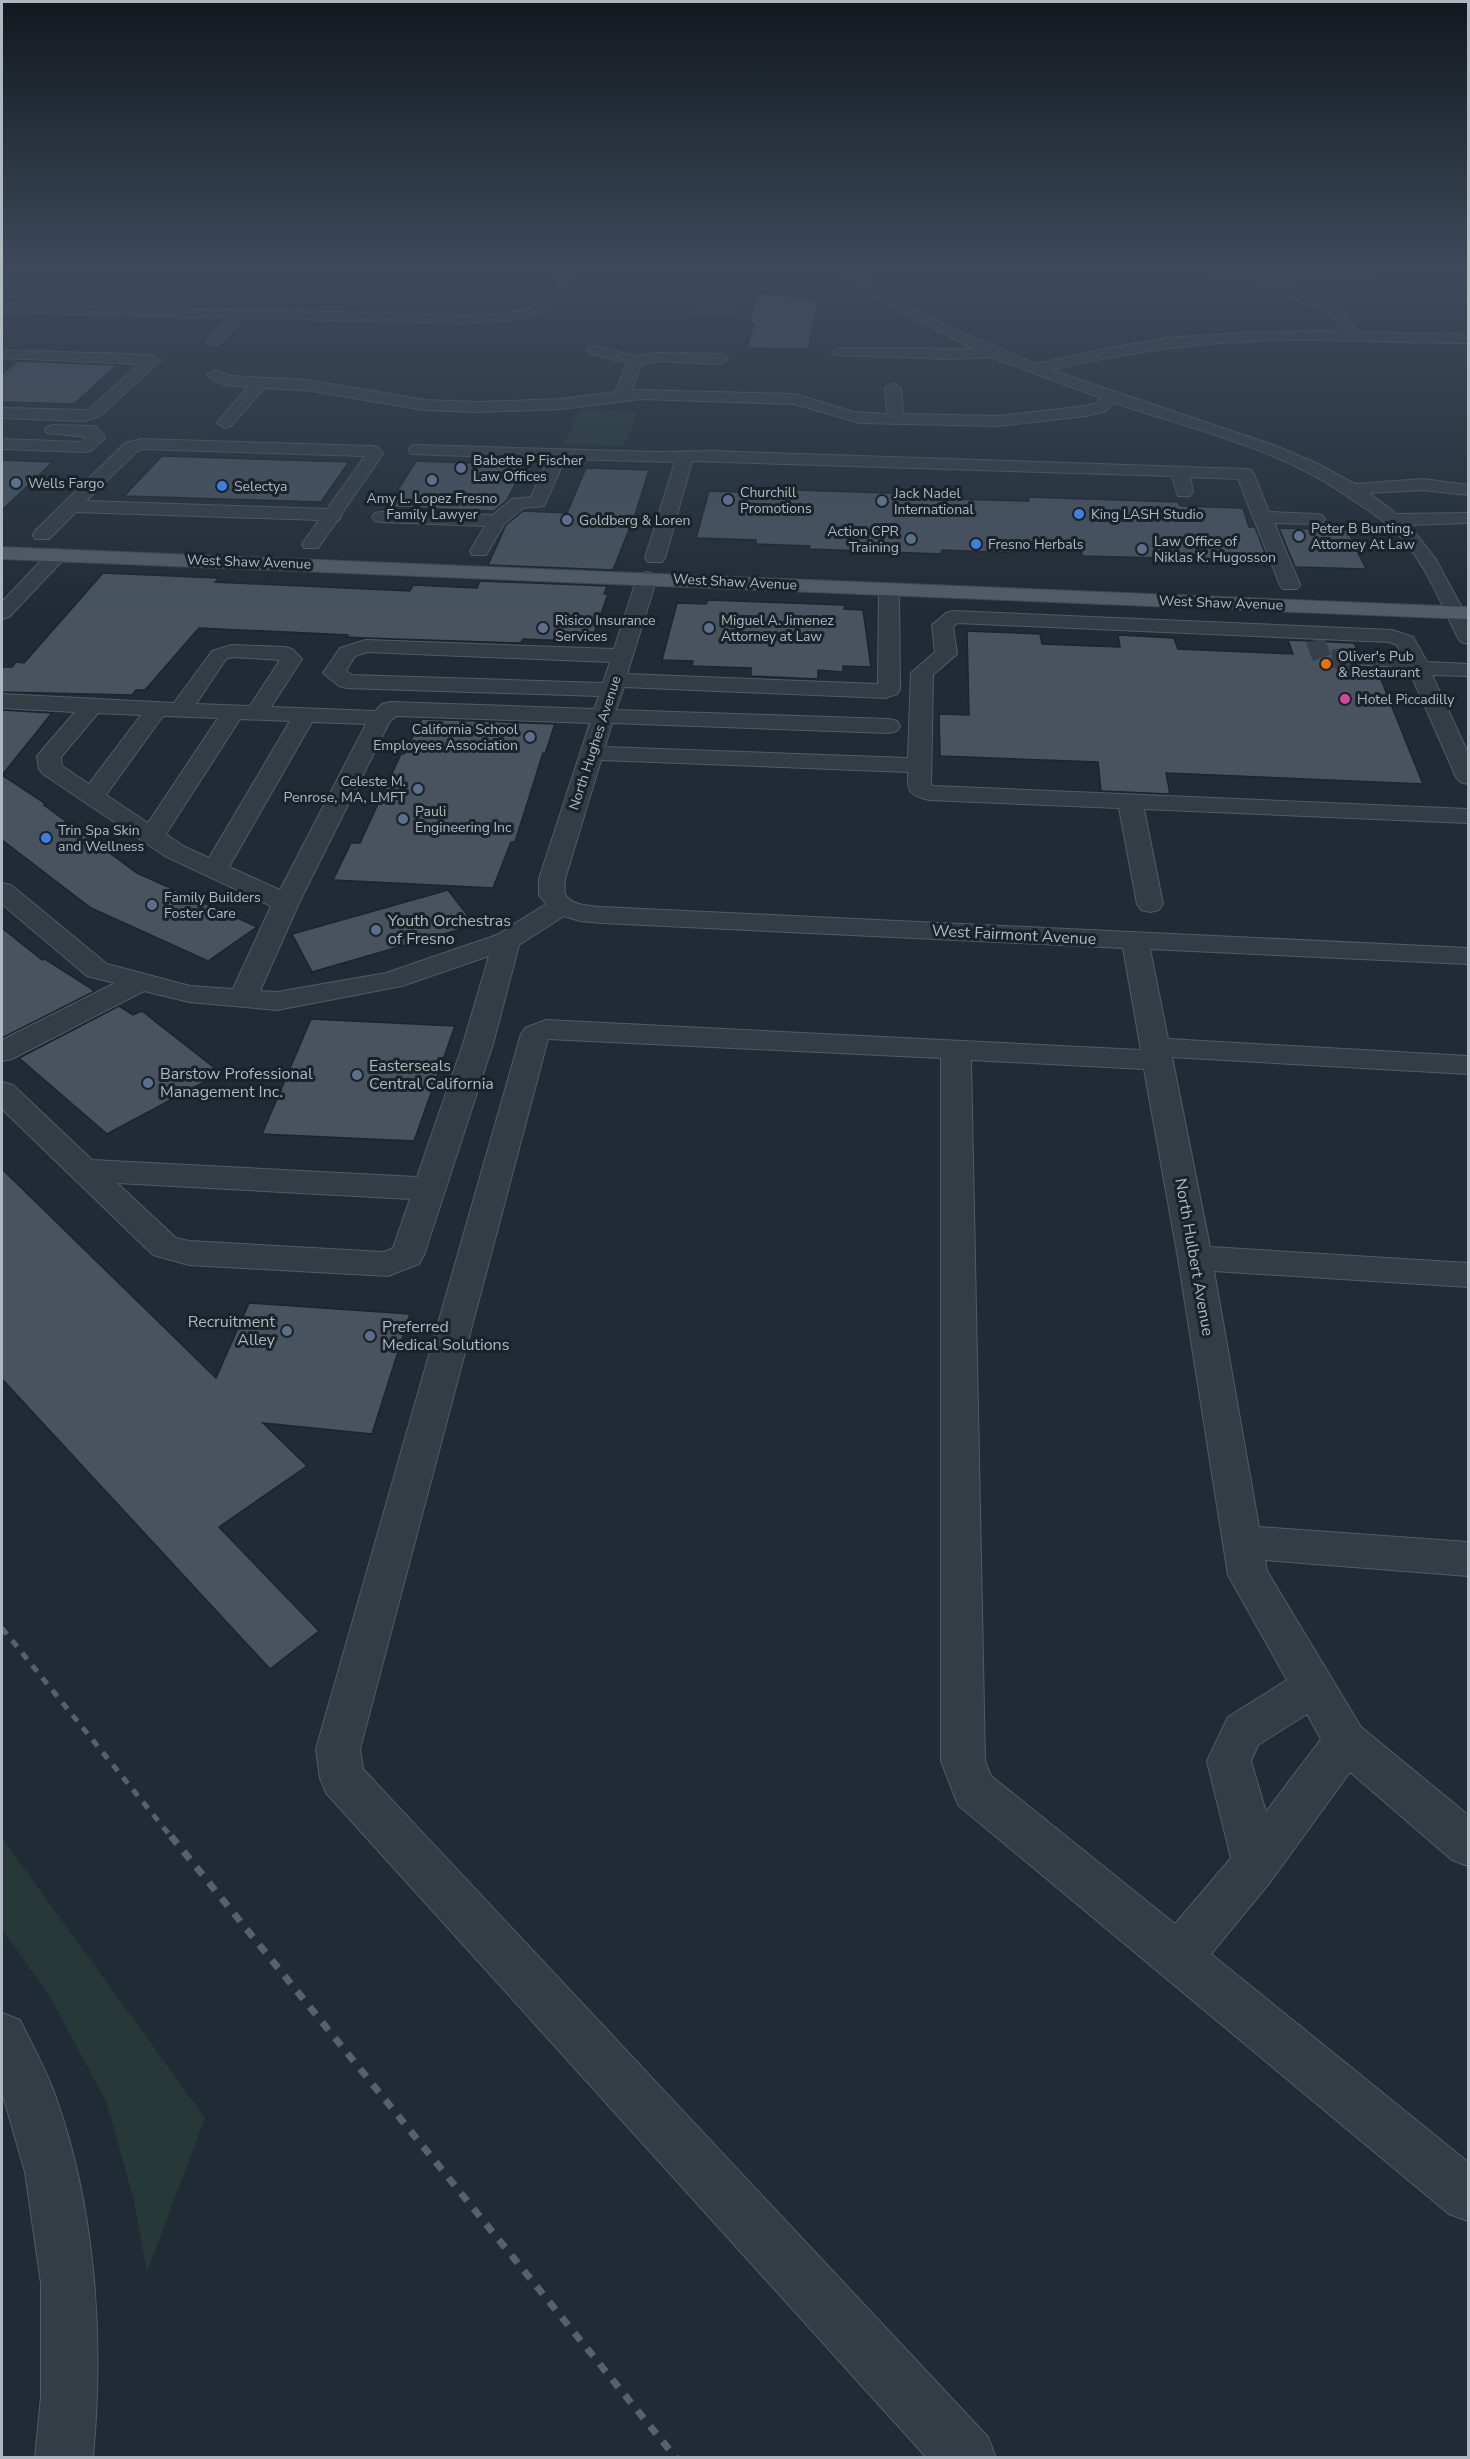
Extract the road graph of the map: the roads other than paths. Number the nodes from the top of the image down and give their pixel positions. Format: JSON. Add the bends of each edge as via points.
{"nodes":[{"id":1,"x":127,"y":383,"type":"edge"},
{"id":2,"x":246,"y":383,"type":"edge"},
{"id":3,"x":627,"y":383,"type":"edge"},
{"id":4,"x":1072,"y":383,"type":"edge"},
{"id":5,"x":259,"y":384,"type":"junction"},
{"id":6,"x":319,"y":388,"type":"junction"},
{"id":7,"x":488,"y":388,"type":"dead end"},
{"id":8,"x":622,"y":395,"type":"junction"},
{"id":9,"x":890,"y":395,"type":"dead end"},
{"id":10,"x":846,"y":397,"type":"dead end"},
{"id":11,"x":1112,"y":397,"type":"junction"},
{"id":12,"x":247,"y":398,"type":"junction"},
{"id":13,"x":806,"y":401,"type":"junction"},
{"id":14,"x":477,"y":407,"type":"junction"},
{"id":15,"x":2,"y":413,"type":"edge"},
{"id":16,"x":895,"y":419,"type":"junction"},
{"id":17,"x":984,"y":420,"type":"junction"},
{"id":18,"x":225,"y":423,"type":"dead end"},
{"id":19,"x":2,"y":435,"type":"edge"},
{"id":20,"x":1006,"y":436,"type":"dead end"},
{"id":21,"x":2,"y":444,"type":"edge"},
{"id":22,"x":417,"y":450,"type":"dead end"},
{"id":23,"x":558,"y":455,"type":"junction"},
{"id":24,"x":685,"y":457,"type":"junction"},
{"id":25,"x":1025,"y":466,"type":"junction"},
{"id":26,"x":1314,"y":469,"type":"junction"},
{"id":27,"x":1180,"y":471,"type":"junction"},
{"id":28,"x":1245,"y":474,"type":"junction"},
{"id":29,"x":679,"y":477,"type":"junction"},
{"id":30,"x":702,"y":477,"type":"dead end"},
{"id":31,"x":1028,"y":488,"type":"dead end"},
{"id":32,"x":1350,"y":490,"type":"junction"},
{"id":33,"x":1468,"y":490,"type":"edge"},
{"id":34,"x":1170,"y":493,"type":"dead end"},
{"id":35,"x":71,"y":506,"type":"junction"},
{"id":36,"x":334,"y":515,"type":"junction"},
{"id":37,"x":381,"y":517,"type":"dead end"},
{"id":38,"x":1263,"y":517,"type":"junction"},
{"id":39,"x":1468,"y":518,"type":"edge"},
{"id":40,"x":1316,"y":519,"type":"dead end"},
{"id":41,"x":1394,"y":520,"type":"junction"},
{"id":42,"x":497,"y":521,"type":"junction"},
{"id":43,"x":22,"y":534,"type":"dead end"},
{"id":44,"x":42,"y":535,"type":"junction"},
{"id":45,"x":65,"y":535,"type":"dead end"},
{"id":46,"x":287,"y":543,"type":"dead end"},
{"id":47,"x":311,"y":544,"type":"junction"},
{"id":48,"x":335,"y":545,"type":"dead end"},
{"id":49,"x":455,"y":550,"type":"dead end"},
{"id":50,"x":479,"y":551,"type":"junction"},
{"id":51,"x":502,"y":552,"type":"dead end"},
{"id":52,"x":2,"y":553,"type":"edge"},
{"id":53,"x":57,"y":555,"type":"junction"},
{"id":54,"x":631,"y":557,"type":"dead end"},
{"id":55,"x":678,"y":559,"type":"dead end"},
{"id":56,"x":651,"y":568,"type":"junction"},
{"id":57,"x":936,"y":573,"type":"dead end"},
{"id":58,"x":1266,"y":584,"type":"dead end"},
{"id":59,"x":1290,"y":585,"type":"junction"},
{"id":60,"x":1312,"y":586,"type":"dead end"},
{"id":61,"x":889,"y":589,"type":"junction"},
{"id":62,"x":2,"y":590,"type":"edge"},
{"id":63,"x":1422,"y":591,"type":"dead end"},
{"id":64,"x":22,"y":592,"type":"junction"},
{"id":65,"x":1468,"y":592,"type":"edge"},
{"id":66,"x":1454,"y":604,"type":"edge"},
{"id":67,"x":1302,"y":606,"type":"junction"},
{"id":68,"x":2,"y":614,"type":"edge"},
{"id":69,"x":1314,"y":636,"type":"junction"},
{"id":70,"x":1468,"y":638,"type":"edge"},
{"id":71,"x":623,"y":656,"type":"junction"},
{"id":72,"x":1362,"y":659,"type":"tunnel mouth"},
{"id":73,"x":1417,"y":665,"type":"junction"},
{"id":74,"x":1468,"y":670,"type":"edge"},
{"id":75,"x":614,"y":685,"type":"junction"},
{"id":76,"x":2,"y":701,"type":"edge"},
{"id":77,"x":92,"y":706,"type":"junction"},
{"id":78,"x":169,"y":710,"type":"junction"},
{"id":79,"x":244,"y":713,"type":"junction"},
{"id":80,"x":305,"y":715,"type":"junction"},
{"id":81,"x":604,"y":716,"type":"junction"},
{"id":82,"x":380,"y":718,"type":"junction"},
{"id":83,"x":890,"y":726,"type":"dead end"},
{"id":84,"x":592,"y":753,"type":"junction"},
{"id":85,"x":921,"y":766,"type":"junction"},
{"id":86,"x":1468,"y":777,"type":"edge"},
{"id":87,"x":92,"y":797,"type":"junction"},
{"id":88,"x":1130,"y":802,"type":"junction"},
{"id":89,"x":1468,"y":818,"type":"edge"},
{"id":90,"x":152,"y":836,"type":"junction"},
{"id":91,"x":214,"y":870,"type":"junction"},
{"id":92,"x":2,"y":891,"type":"edge"},
{"id":93,"x":286,"y":903,"type":"junction"},
{"id":94,"x":1150,"y":904,"type":"dead end"},
{"id":95,"x":561,"y":906,"type":"junction"},
{"id":96,"x":507,"y":940,"type":"junction"},
{"id":97,"x":1135,"y":940,"type":"junction"},
{"id":98,"x":1468,"y":956,"type":"edge"},
{"id":99,"x":141,"y":981,"type":"junction"},
{"id":100,"x":243,"y":998,"type":"junction"},
{"id":101,"x":957,"y":1050,"type":"junction"},
{"id":102,"x":2,"y":1052,"type":"edge"},
{"id":103,"x":1155,"y":1054,"type":"junction"},
{"id":104,"x":1468,"y":1065,"type":"edge"},
{"id":105,"x":2,"y":1092,"type":"edge"},
{"id":106,"x":84,"y":1170,"type":"junction"},
{"id":107,"x":428,"y":1189,"type":"junction"},
{"id":108,"x":1195,"y":1258,"type":"junction"},
{"id":109,"x":1468,"y":1275,"type":"edge"},
{"id":110,"x":1246,"y":1558,"type":"junction"},
{"id":111,"x":1468,"y":1559,"type":"edge"},
{"id":112,"x":1314,"y":1686,"type":"junction"},
{"id":113,"x":1346,"y":1741,"type":"junction"},
{"id":114,"x":1468,"y":1844,"type":"edge"},
{"id":115,"x":1255,"y":1865,"type":"junction"},
{"id":116,"x":1178,"y":1957,"type":"junction"},
{"id":117,"x":2,"y":2038,"type":"edge"},
{"id":118,"x":1468,"y":2195,"type":"edge"},
{"id":119,"x":64,"y":2457,"type":"edge"},
{"id":120,"x":967,"y":2457,"type":"edge"}],
"edges":[{"from":1,"to":15,"type":"street","via":[[93,413],[84,416]]},
{"from":2,"to":5,"type":"street"},
{"from":3,"to":8,"type":"street"},
{"from":4,"to":11,"type":"street"},
{"from":5,"to":6,"type":"street"},
{"from":5,"to":12,"type":"street"},
{"from":6,"to":12,"type":"street","via":[[297,399]]},
{"from":6,"to":14,"type":"street","via":[[403,395],[425,405]]},
{"from":7,"to":14,"type":"street"},
{"from":8,"to":13,"type":"street"},
{"from":8,"to":14,"type":"street"},
{"from":9,"to":16,"type":"street"},
{"from":10,"to":13,"type":"street"},
{"from":11,"to":17,"type":"street","via":[[1100,408],[1086,411]]},
{"from":11,"to":26,"type":"street","via":[[1259,446]]},
{"from":12,"to":18,"type":"street"},
{"from":13,"to":16,"type":"street","via":[[849,416]]},
{"from":16,"to":17,"type":"street"},
{"from":17,"to":20,"type":"street"},
{"from":19,"to":21,"type":"street","via":[[16,429],[91,431],[96,438],[85,447]]},
{"from":22,"to":23,"type":"street"},
{"from":23,"to":24,"type":"street"},
{"from":23,"to":42,"type":"street","via":[[538,502],[518,502]]},
{"from":24,"to":25,"type":"street"},
{"from":24,"to":29,"type":"street","name":"North Hughes Avenue"},
{"from":25,"to":27,"type":"street"},
{"from":25,"to":31,"type":"street"},
{"from":26,"to":28,"type":"street"},
{"from":26,"to":32,"type":"street"},
{"from":27,"to":28,"type":"street"},
{"from":27,"to":34,"type":"street","via":[[1185,491]]},
{"from":28,"to":38,"type":"street"},
{"from":29,"to":30,"type":"street"},
{"from":29,"to":56,"type":"street","name":"North Hughes Avenue"},
{"from":32,"to":33,"type":"street","via":[[1409,483]]},
{"from":32,"to":41,"type":"street"},
{"from":35,"to":36,"type":"street"},
{"from":35,"to":36,"type":"street","via":[[131,447],[142,444],[372,451],[375,454]]},
{"from":35,"to":44,"type":"street"},
{"from":36,"to":47,"type":"street"},
{"from":37,"to":42,"type":"street"},
{"from":38,"to":40,"type":"street"},
{"from":38,"to":59,"type":"street"},
{"from":39,"to":41,"type":"street"},
{"from":41,"to":66,"type":"street","via":[[1416,543]]},
{"from":42,"to":50,"type":"street"},
{"from":43,"to":44,"type":"main road"},
{"from":44,"to":45,"type":"main road"},
{"from":46,"to":47,"type":"main road","name":"West Shaw Avenue"},
{"from":47,"to":48,"type":"main road","name":"West Shaw Avenue"},
{"from":47,"to":53,"type":"main road","via":[[269,552],[97,545]]},
{"from":49,"to":50,"type":"main road"},
{"from":50,"to":51,"type":"main road"},
{"from":52,"to":53,"type":"main road","name":"West Shaw Avenue"},
{"from":53,"to":56,"type":"main road","name":"West Shaw Avenue","via":[[334,565]]},
{"from":53,"to":64,"type":"street"},
{"from":54,"to":56,"type":"main road","name":"West Shaw Avenue"},
{"from":55,"to":56,"type":"main road","name":"West Shaw Avenue"},
{"from":56,"to":57,"type":"main road","via":[[658,572],[676,568],[859,575]]},
{"from":56,"to":61,"type":"main road","name":"West Shaw Avenue"},
{"from":56,"to":71,"type":"street","name":"North Hughes Avenue"},
{"from":58,"to":59,"type":"main road","name":"West Shaw Avenue"},
{"from":59,"to":60,"type":"main road","name":"West Shaw Avenue"},
{"from":61,"to":67,"type":"main road","name":"West Shaw Avenue"},
{"from":61,"to":75,"type":"street","via":[[889,689],[885,691]]},
{"from":62,"to":64,"type":"street"},
{"from":63,"to":66,"type":"main road","name":"West Shaw Avenue"},
{"from":64,"to":68,"type":"street"},
{"from":65,"to":66,"type":"main road","name":"West Shaw Avenue"},
{"from":66,"to":67,"type":"main road","name":"West Shaw Avenue"},
{"from":66,"to":70,"type":"street"},
{"from":67,"to":69,"type":"street"},
{"from":69,"to":73,"type":"street","via":[[1392,636],[1406,641]]},
{"from":69,"to":85,"type":"street","via":[[952,617],[942,625],[946,654],[922,673]]},
{"from":71,"to":75,"type":"street","name":"North Hughes Avenue"},
{"from":71,"to":75,"type":"street","via":[[366,646],[347,652],[334,673],[347,681]]},
{"from":72,"to":73,"type":"street"},
{"from":73,"to":74,"type":"street"},
{"from":73,"to":86,"type":"street"},
{"from":75,"to":81,"type":"street","name":"North Hughes Avenue"},
{"from":76,"to":77,"type":"street"},
{"from":77,"to":78,"type":"street"},
{"from":77,"to":87,"type":"street","via":[[49,756],[51,770]]},
{"from":78,"to":79,"type":"street"},
{"from":78,"to":79,"type":"street","via":[[219,655],[232,651],[285,653],[291,659]]},
{"from":78,"to":87,"type":"street"},
{"from":79,"to":80,"type":"street"},
{"from":79,"to":90,"type":"street"},
{"from":80,"to":82,"type":"street"},
{"from":80,"to":91,"type":"street"},
{"from":81,"to":82,"type":"street","via":[[398,708],[390,709]]},
{"from":81,"to":83,"type":"street"},
{"from":81,"to":84,"type":"street","name":"North Hughes Avenue"},
{"from":82,"to":93,"type":"street"},
{"from":84,"to":85,"type":"street"},
{"from":84,"to":95,"type":"street","name":"North Hughes Avenue","via":[[552,879],[552,895]]},
{"from":85,"to":88,"type":"street","via":[[919,788],[929,793]]},
{"from":87,"to":90,"type":"street"},
{"from":88,"to":89,"type":"street"},
{"from":88,"to":94,"type":"street"},
{"from":90,"to":91,"type":"street"},
{"from":91,"to":93,"type":"street"},
{"from":92,"to":99,"type":"street","via":[[97,970]]},
{"from":93,"to":100,"type":"street"},
{"from":95,"to":96,"type":"street"},
{"from":95,"to":97,"type":"street","name":"West Fairmont Avenue","via":[[602,915]]},
{"from":96,"to":100,"type":"street","via":[[392,980],[277,1001]]},
{"from":96,"to":107,"type":"street","via":[[478,1044]]},
{"from":97,"to":98,"type":"street","name":"West Fairmont Avenue"},
{"from":97,"to":103,"type":"street","name":"North Hulbert Avenue"},
{"from":99,"to":100,"type":"street","via":[[189,994]]},
{"from":99,"to":102,"type":"street"},
{"from":101,"to":103,"type":"street"},
{"from":101,"to":116,"type":"street","via":[[963,1761],[974,1790]]},
{"from":101,"to":120,"type":"street","via":[[546,1029],[535,1034],[338,1749],[342,1778]]},
{"from":103,"to":104,"type":"street"},
{"from":103,"to":108,"type":"street","name":"North Hulbert Avenue"},
{"from":105,"to":106,"type":"street"},
{"from":106,"to":107,"type":"street"},
{"from":106,"to":107,"type":"street","via":[[165,1247],[189,1253],[364,1263],[388,1264],[407,1256]]},
{"from":108,"to":109,"type":"street"},
{"from":108,"to":110,"type":"street","name":"North Hulbert Avenue"},
{"from":110,"to":111,"type":"street"},
{"from":110,"to":112,"type":"street"},
{"from":112,"to":113,"type":"street"},
{"from":112,"to":115,"type":"street","via":[[1243,1731],[1229,1761]]},
{"from":113,"to":114,"type":"street"},
{"from":113,"to":115,"type":"street"},
{"from":115,"to":116,"type":"street"},
{"from":116,"to":118,"type":"street"},
{"from":117,"to":119,"type":"street","via":[[30,2096],[51,2172],[62,2239],[68,2283],[70,2386]]}]}
